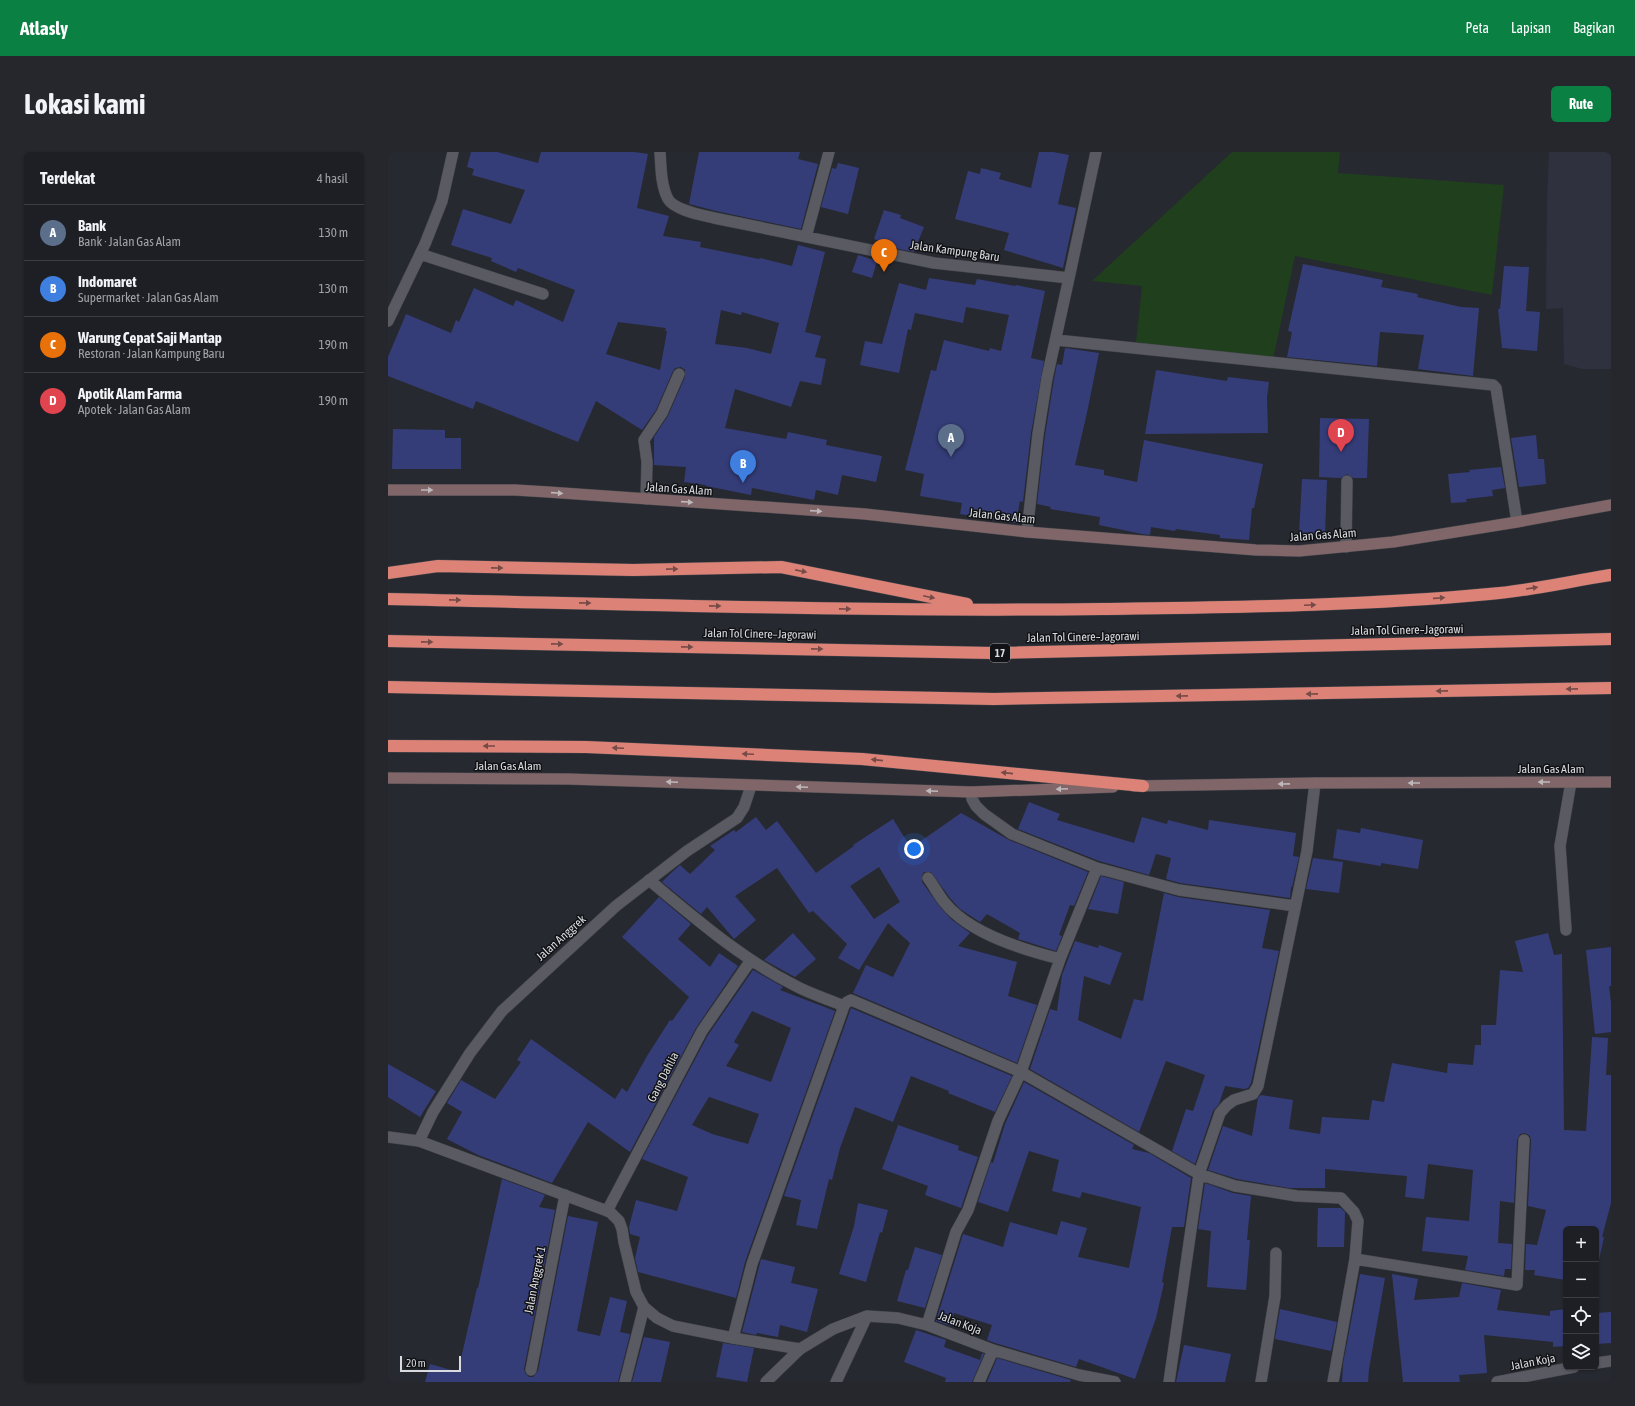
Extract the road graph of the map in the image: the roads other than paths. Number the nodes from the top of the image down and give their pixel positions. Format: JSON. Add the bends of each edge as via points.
{"nodes":[{"id":1,"x":453,"y":152,"type":"edge"},
{"id":2,"x":660,"y":152,"type":"edge"},
{"id":3,"x":829,"y":152,"type":"edge"},
{"id":4,"x":1096,"y":152,"type":"edge"},
{"id":5,"x":806,"y":237,"type":"junction"},
{"id":6,"x":420,"y":254,"type":"junction"},
{"id":7,"x":1069,"y":278,"type":"junction"},
{"id":8,"x":544,"y":294,"type":"dead end"},
{"id":9,"x":388,"y":321,"type":"edge"},
{"id":10,"x":1056,"y":340,"type":"junction"},
{"id":11,"x":679,"y":374,"type":"dead end"},
{"id":12,"x":1347,"y":481,"type":"dead end"},
{"id":13,"x":388,"y":490,"type":"edge"},
{"id":14,"x":646,"y":500,"type":"junction"},
{"id":15,"x":1611,"y":505,"type":"edge"},
{"id":16,"x":1517,"y":522,"type":"junction"},
{"id":17,"x":1027,"y":532,"type":"junction"},
{"id":18,"x":1346,"y":547,"type":"junction"},
{"id":19,"x":388,"y":573,"type":"edge"},
{"id":20,"x":1611,"y":574,"type":"edge"},
{"id":21,"x":388,"y":599,"type":"edge"},
{"id":22,"x":995,"y":610,"type":"junction"},
{"id":23,"x":1611,"y":639,"type":"edge"},
{"id":24,"x":388,"y":641,"type":"edge"},
{"id":25,"x":388,"y":687,"type":"edge"},
{"id":26,"x":1611,"y":688,"type":"edge"},
{"id":27,"x":388,"y":746,"type":"edge"},
{"id":28,"x":388,"y":778,"type":"edge"},
{"id":29,"x":1571,"y":782,"type":"junction"},
{"id":30,"x":1611,"y":782,"type":"edge"},
{"id":31,"x":1315,"y":783,"type":"junction"},
{"id":32,"x":751,"y":786,"type":"junction"},
{"id":33,"x":1143,"y":786,"type":"junction"},
{"id":34,"x":971,"y":792,"type":"junction"},
{"id":35,"x":1097,"y":868,"type":"junction"},
{"id":36,"x":928,"y":878,"type":"dead end"},
{"id":37,"x":649,"y":880,"type":"junction"},
{"id":38,"x":1295,"y":906,"type":"junction"},
{"id":39,"x":1566,"y":930,"type":"dead end"},
{"id":40,"x":1060,"y":959,"type":"junction"},
{"id":41,"x":751,"y":960,"type":"junction"},
{"id":42,"x":844,"y":1006,"type":"junction"},
{"id":43,"x":1021,"y":1072,"type":"junction"},
{"id":44,"x":388,"y":1137,"type":"edge"},
{"id":45,"x":1524,"y":1140,"type":"dead end"},
{"id":46,"x":419,"y":1141,"type":"junction"},
{"id":47,"x":1199,"y":1174,"type":"junction"},
{"id":48,"x":565,"y":1195,"type":"junction"},
{"id":49,"x":607,"y":1211,"type":"junction"},
{"id":50,"x":1276,"y":1253,"type":"dead end"},
{"id":51,"x":1355,"y":1259,"type":"junction"},
{"id":52,"x":644,"y":1307,"type":"junction"},
{"id":53,"x":867,"y":1316,"type":"junction"},
{"id":54,"x":927,"y":1325,"type":"junction"},
{"id":55,"x":733,"y":1338,"type":"junction"},
{"id":56,"x":800,"y":1349,"type":"junction"},
{"id":57,"x":993,"y":1350,"type":"junction"},
{"id":58,"x":1611,"y":1361,"type":"edge"},
{"id":59,"x":1599,"y":1363,"type":"edge"},
{"id":60,"x":531,"y":1370,"type":"dead end"},
{"id":61,"x":1564,"y":1370,"type":"edge"},
{"id":62,"x":1537,"y":1378,"type":"edge"},
{"id":63,"x":1078,"y":1379,"type":"edge"},
{"id":64,"x":625,"y":1382,"type":"edge"},
{"id":65,"x":766,"y":1382,"type":"edge"},
{"id":66,"x":836,"y":1382,"type":"edge"},
{"id":67,"x":979,"y":1382,"type":"edge"},
{"id":68,"x":1115,"y":1382,"type":"edge"},
{"id":69,"x":1169,"y":1382,"type":"edge"},
{"id":70,"x":1261,"y":1382,"type":"edge"},
{"id":71,"x":1333,"y":1382,"type":"edge"},
{"id":72,"x":1497,"y":1382,"type":"edge"}],
"edges":[{"from":1,"to":6,"type":"street","via":[[442,201]]},
{"from":2,"to":5,"type":"street","name":"Jalan Kampung Baru","via":[[668,200],[681,209]]},
{"from":3,"to":5,"type":"street"},
{"from":4,"to":7,"type":"street"},
{"from":5,"to":7,"type":"street","name":"Jalan Kampung Baru","via":[[934,263]]},
{"from":6,"to":8,"type":"street"},
{"from":6,"to":9,"type":"street"},
{"from":7,"to":10,"type":"street"},
{"from":10,"to":16,"type":"street","via":[[1493,385],[1496,388]]},
{"from":10,"to":17,"type":"street","via":[[1038,434]]},
{"from":11,"to":14,"type":"street","via":[[662,413],[644,440],[647,462]]},
{"from":12,"to":18,"type":"street"},
{"from":13,"to":14,"type":"main road","name":"Jalan Gas Alam","one_way":true,"via":[[515,490]]},
{"from":14,"to":17,"type":"main road","name":"Jalan Gas Alam","one_way":true,"via":[[865,514]]},
{"from":15,"to":16,"type":"main road","name":"Jalan Gas Alam"},
{"from":16,"to":18,"type":"main road","name":"Jalan Gas Alam"},
{"from":17,"to":18,"type":"main road","name":"Jalan Gas Alam","via":[[1256,550],[1299,551]]},
{"from":19,"to":22,"type":"highway","one_way":true,"via":[[438,566],[633,570],[781,567]]},
{"from":22,"to":20,"type":"highway","one_way":true,"via":[[1271,607],[1373,603],[1493,594]]},
{"from":21,"to":22,"type":"highway","one_way":true},
{"from":24,"to":23,"type":"highway","name":"Jalan Tol Cinere–Jagorawi","number":"17","one_way":true,"via":[[992,653]]},
{"from":26,"to":25,"type":"highway","one_way":true,"via":[[994,699]]},
{"from":33,"to":27,"type":"highway","one_way":true,"via":[[862,759],[586,747]]},
{"from":32,"to":28,"type":"main road","name":"Jalan Gas Alam","one_way":true,"via":[[568,779]]},
{"from":29,"to":30,"type":"main road","name":"Jalan Gas Alam"},
{"from":29,"to":31,"type":"main road","name":"Jalan Gas Alam","one_way":true},
{"from":29,"to":39,"type":"street","via":[[1560,846]]},
{"from":31,"to":33,"type":"main road","name":"Jalan Gas Alam","one_way":true},
{"from":31,"to":38,"type":"street","via":[[1307,851]]},
{"from":34,"to":32,"type":"main road","name":"Jalan Gas Alam","one_way":true},
{"from":32,"to":37,"type":"street","name":"Jalan Anggrek","via":[[744,807],[737,818]]},
{"from":33,"to":34,"type":"main road","name":"Jalan Gas Alam","one_way":true},
{"from":34,"to":35,"type":"street","via":[[976,806],[1012,834]]},
{"from":35,"to":38,"type":"street","via":[[1179,890]]},
{"from":35,"to":40,"type":"street"},
{"from":36,"to":40,"type":"street","via":[[946,904],[968,923],[1024,950]]},
{"from":37,"to":41,"type":"street"},
{"from":37,"to":46,"type":"street","name":"Jalan Anggrek","via":[[616,906],[502,1011],[470,1053],[433,1112]]},
{"from":38,"to":47,"type":"street","via":[[1258,1086],[1253,1094],[1234,1100],[1220,1114]]},
{"from":40,"to":43,"type":"street"},
{"from":41,"to":42,"type":"street","via":[[795,986]]},
{"from":41,"to":49,"type":"street","name":"Gang Dahlia","via":[[702,1031]]},
{"from":42,"to":43,"type":"street","via":[[851,1000]]},
{"from":42,"to":55,"type":"street","via":[[752,1264]]},
{"from":43,"to":47,"type":"street"},
{"from":43,"to":54,"type":"street","via":[[998,1120],[968,1210],[956,1232]]},
{"from":44,"to":46,"type":"street"},
{"from":45,"to":51,"type":"street","via":[[1517,1286]]},
{"from":46,"to":48,"type":"street"},
{"from":47,"to":51,"type":"street","via":[[1235,1186],[1289,1195],[1341,1198],[1354,1212],[1358,1221]]},
{"from":47,"to":69,"type":"street"},
{"from":48,"to":49,"type":"street"},
{"from":48,"to":60,"type":"street","name":"Jalan Anggrek 1"},
{"from":49,"to":52,"type":"street","via":[[619,1221],[636,1292]]},
{"from":50,"to":70,"type":"street","via":[[1275,1296]]},
{"from":51,"to":71,"type":"street"},
{"from":52,"to":55,"type":"street","via":[[657,1318],[673,1326]]},
{"from":52,"to":64,"type":"street"},
{"from":53,"to":54,"type":"street","name":"Jalan Koja","via":[[898,1318]]},
{"from":53,"to":56,"type":"street","name":"Jalan Koja","via":[[833,1329]]},
{"from":53,"to":66,"type":"street"},
{"from":54,"to":57,"type":"street","name":"Jalan Koja"},
{"from":55,"to":56,"type":"street"},
{"from":56,"to":65,"type":"street","name":"Jalan Koja"},
{"from":57,"to":63,"type":"street","name":"Jalan Koja"},
{"from":57,"to":67,"type":"street"},
{"from":58,"to":59,"type":"street"},
{"from":61,"to":62,"type":"street","name":"Jalan Koja"},
{"from":62,"to":72,"type":"street","name":"Jalan Koja"},
{"from":63,"to":68,"type":"street","name":"Jalan Koja"}]}
